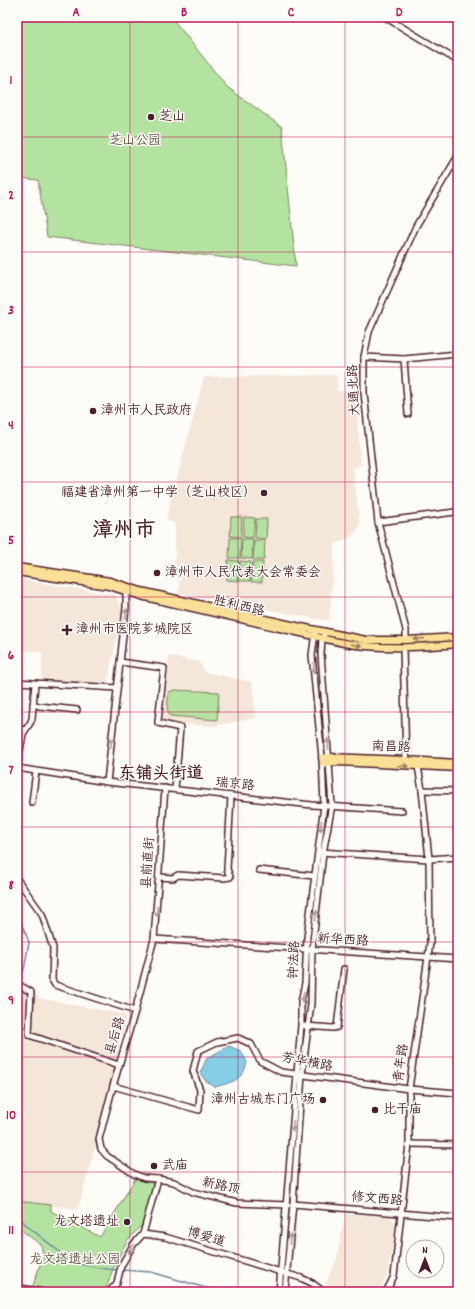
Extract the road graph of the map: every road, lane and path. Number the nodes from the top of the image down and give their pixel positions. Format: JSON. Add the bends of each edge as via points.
{"nodes":[{"id":1,"x":385,"y":17,"type":"edge"},
{"id":2,"x":458,"y":61,"type":"edge"},
{"id":3,"x":458,"y":156,"type":"edge"},
{"id":4,"x":458,"y":354,"type":"edge"},
{"id":5,"x":364,"y":357,"type":"junction"},
{"id":6,"x":404,"y":359,"type":"junction"},
{"id":7,"x":408,"y":414,"type":"dead end"},
{"id":8,"x":458,"y":513,"type":"edge"},
{"id":9,"x":378,"y":522,"type":"junction"},
{"id":10,"x":17,"y":567,"type":"edge"},
{"id":11,"x":17,"y":572,"type":"edge"},
{"id":12,"x":126,"y":589,"type":"junction"},
{"id":13,"x":325,"y":632,"type":"junction"},
{"id":14,"x":315,"y":633,"type":"junction"},
{"id":15,"x":458,"y":637,"type":"edge"},
{"id":16,"x":322,"y":639,"type":"junction"},
{"id":17,"x":406,"y":640,"type":"junction"},
{"id":18,"x":458,"y":644,"type":"edge"},
{"id":19,"x":403,"y":648,"type":"junction"},
{"id":20,"x":120,"y":662,"type":"junction"},
{"id":21,"x":17,"y":682,"type":"edge"},
{"id":22,"x":35,"y":683,"type":"junction"},
{"id":23,"x":117,"y":688,"type":"junction"},
{"id":24,"x":33,"y":704,"type":"junction"},
{"id":25,"x":78,"y":710,"type":"dead end"},
{"id":26,"x":17,"y":728,"type":"edge"},
{"id":27,"x":25,"y":730,"type":"junction"},
{"id":28,"x":19,"y":746,"type":"edge"},
{"id":29,"x":326,"y":760,"type":"junction"},
{"id":30,"x":406,"y":760,"type":"junction"},
{"id":31,"x":458,"y":763,"type":"edge"},
{"id":32,"x":418,"y":766,"type":"junction"},
{"id":33,"x":17,"y":768,"type":"edge"},
{"id":34,"x":458,"y":768,"type":"edge"},
{"id":35,"x":36,"y":771,"type":"junction"},
{"id":36,"x":106,"y":782,"type":"junction"},
{"id":37,"x":165,"y":788,"type":"junction"},
{"id":38,"x":175,"y":789,"type":"junction"},
{"id":39,"x":422,"y":790,"type":"junction"},
{"id":40,"x":458,"y":791,"type":"edge"},
{"id":41,"x":231,"y":796,"type":"junction"},
{"id":42,"x":32,"y":802,"type":"dead end"},
{"id":43,"x":324,"y":805,"type":"junction"},
{"id":44,"x":332,"y":805,"type":"junction"},
{"id":45,"x":402,"y":811,"type":"dead end"},
{"id":46,"x":317,"y":852,"type":"junction"},
{"id":47,"x":323,"y":852,"type":"junction"},
{"id":48,"x":458,"y":857,"type":"edge"},
{"id":49,"x":430,"y":859,"type":"junction"},
{"id":50,"x":259,"y":870,"type":"dead end"},
{"id":51,"x":314,"y":876,"type":"junction"},
{"id":52,"x":159,"y":877,"type":"junction"},
{"id":53,"x":17,"y":879,"type":"edge"},
{"id":54,"x":154,"y":939,"type":"junction"},
{"id":55,"x":309,"y":950,"type":"junction"},
{"id":56,"x":429,"y":957,"type":"junction"},
{"id":57,"x":458,"y":958,"type":"edge"},
{"id":58,"x":344,"y":969,"type":"dead end"},
{"id":59,"x":19,"y":985,"type":"edge"},
{"id":60,"x":135,"y":1011,"type":"junction"},
{"id":61,"x":301,"y":1025,"type":"junction"},
{"id":62,"x":308,"y":1026,"type":"junction"},
{"id":63,"x":119,"y":1065,"type":"junction"},
{"id":64,"x":300,"y":1075,"type":"junction"},
{"id":65,"x":113,"y":1086,"type":"junction"},
{"id":66,"x":409,"y":1089,"type":"junction"},
{"id":67,"x":458,"y":1093,"type":"edge"},
{"id":68,"x":99,"y":1139,"type":"joint"},
{"id":69,"x":409,"y":1144,"type":"junction"},
{"id":70,"x":458,"y":1145,"type":"edge"},
{"id":71,"x":158,"y":1179,"type":"junction"},
{"id":72,"x":290,"y":1204,"type":"junction"},
{"id":73,"x":402,"y":1214,"type":"junction"},
{"id":74,"x":458,"y":1218,"type":"edge"},
{"id":75,"x":143,"y":1234,"type":"junction"},
{"id":76,"x":284,"y":1273,"type":"junction"},
{"id":77,"x":17,"y":1288,"type":"edge"},
{"id":78,"x":41,"y":1292,"type":"edge"},
{"id":79,"x":109,"y":1292,"type":"edge"},
{"id":80,"x":280,"y":1292,"type":"edge"},
{"id":81,"x":285,"y":1292,"type":"edge"},
{"id":82,"x":324,"y":1292,"type":"edge"},
{"id":83,"x":386,"y":1292,"type":"edge"}],
"edges":[{"from":1,"to":2,"type":"street"},
{"from":3,"to":5,"type":"street","name":"大通北路","via":[[416,226],[369,332]]},
{"from":4,"to":6,"type":"street"},
{"from":5,"to":6,"type":"street"},
{"from":5,"to":9,"type":"street","name":"大通北路","via":[[364,393]]},
{"from":6,"to":7,"type":"street"},
{"from":8,"to":9,"type":"street"},
{"from":9,"to":17,"type":"street","name":"大通北路","via":[[406,630]]},
{"from":10,"to":12,"type":"main road","via":[[110,581]]},
{"from":11,"to":12,"type":"main road","name":"胜利西路"},
{"from":12,"to":14,"type":"main road","name":"胜利西路"},
{"from":20,"to":12,"type":"street","one_way":true},
{"from":13,"to":14,"type":"main road"},
{"from":13,"to":16,"type":"street","name":"钟法路"},
{"from":13,"to":17,"type":"main road","via":[[366,640]]},
{"from":14,"to":16,"type":"main road","name":"胜利西路"},
{"from":14,"to":29,"type":"street","name":"钟法路","one_way":true,"via":[[312,655]]},
{"from":15,"to":17,"type":"main road","one_way":true},
{"from":16,"to":19,"type":"main road","name":"胜利西路","one_way":true,"via":[[365,647]]},
{"from":29,"to":16,"type":"street","name":"钟法路","one_way":true,"via":[[320,654]]},
{"from":18,"to":19,"type":"main road","name":"胜利西路"},
{"from":19,"to":30,"type":"street"},
{"from":20,"to":23,"type":"street"},
{"from":20,"to":38,"type":"street","via":[[164,668],[158,723],[180,728]]},
{"from":21,"to":22,"type":"street"},
{"from":22,"to":23,"type":"street"},
{"from":22,"to":24,"type":"street"},
{"from":36,"to":23,"type":"street","one_way":true},
{"from":24,"to":25,"type":"street"},
{"from":24,"to":27,"type":"street","via":[[30,725]]},
{"from":26,"to":27,"type":"street"},
{"from":27,"to":28,"type":"street"},
{"from":28,"to":33,"type":"street"},
{"from":29,"to":30,"type":"main road","name":"南昌路"},
{"from":29,"to":32,"type":"main road","name":"南昌路","one_way":true},
{"from":29,"to":43,"type":"street","name":"钟法路"},
{"from":29,"to":44,"type":"street","name":"钟法路"},
{"from":30,"to":31,"type":"main road","name":"南昌路"},
{"from":32,"to":34,"type":"main road","name":"南昌路"},
{"from":32,"to":39,"type":"street","name":"青年路"},
{"from":33,"to":35,"type":"street","name":"瑞京路"},
{"from":35,"to":36,"type":"street","name":"瑞京路"},
{"from":35,"to":42,"type":"street"},
{"from":36,"to":37,"type":"street","name":"瑞京路"},
{"from":37,"to":38,"type":"street","name":"瑞京路"},
{"from":37,"to":52,"type":"street","name":"县前直街"},
{"from":38,"to":41,"type":"street","name":"瑞京路"},
{"from":39,"to":40,"type":"street"},
{"from":39,"to":49,"type":"street","name":"青年路"},
{"from":41,"to":43,"type":"street","name":"瑞京路"},
{"from":41,"to":52,"type":"street","via":[[227,869],[230,877]]},
{"from":43,"to":44,"type":"street","name":"瑞京路"},
{"from":43,"to":46,"type":"street","name":"钟法路","one_way":true},
{"from":44,"to":45,"type":"street","name":"瑞京路"},
{"from":44,"to":47,"type":"street","name":"钟法路"},
{"from":46,"to":47,"type":"street"},
{"from":46,"to":51,"type":"street","name":"钟法路"},
{"from":47,"to":49,"type":"street"},
{"from":55,"to":47,"type":"street","name":"钟法路","one_way":true},
{"from":48,"to":49,"type":"street"},
{"from":49,"to":56,"type":"street","name":"青年路"},
{"from":50,"to":51,"type":"street"},
{"from":51,"to":55,"type":"street","name":"钟法路","via":[[307,937]]},
{"from":52,"to":54,"type":"street","name":"县前直街","one_way":true},
{"from":53,"to":60,"type":"street","via":[[42,914],[53,948],[52,980],[55,985]]},
{"from":54,"to":55,"type":"street","name":"新华西路"},
{"from":54,"to":60,"type":"street","name":"县后路"},
{"from":55,"to":56,"type":"street","name":"新华西路"},
{"from":55,"to":61,"type":"street","name":"钟法路","one_way":true,"via":[[301,1002]]},
{"from":55,"to":62,"type":"street","name":"钟法路","via":[[312,1004]]},
{"from":56,"to":57,"type":"street","name":"新华西路"},
{"from":56,"to":66,"type":"street","name":"青年路"},
{"from":58,"to":62,"type":"street","via":[[337,1027]]},
{"from":59,"to":63,"type":"street","via":[[31,992],[28,1035]]},
{"from":60,"to":63,"type":"street","name":"县后路"},
{"from":61,"to":62,"type":"street"},
{"from":61,"to":64,"type":"street","name":"钟法路"},
{"from":62,"to":64,"type":"street","name":"钟法路"},
{"from":63,"to":65,"type":"street","name":"县后路"},
{"from":64,"to":65,"type":"street","name":"芳华横路","via":[[282,1072],[260,1061],[251,1044],[238,1038],[217,1042],[198,1051],[193,1071],[200,1090],[199,1110]]},
{"from":64,"to":66,"type":"street","name":"芳华横路"},
{"from":64,"to":72,"type":"street","name":"钟法路"},
{"from":65,"to":68,"type":"street","name":"县后路"},
{"from":66,"to":67,"type":"street","name":"芳华横路"},
{"from":66,"to":69,"type":"street","name":"青年路"},
{"from":68,"to":71,"type":"street","name":"新路顶","via":[[101,1149],[107,1156],[134,1174]]},
{"from":69,"to":70,"type":"street"},
{"from":69,"to":73,"type":"street","name":"青年路"},
{"from":71,"to":72,"type":"street","name":"新路顶","via":[[174,1182],[193,1192],[237,1203]]},
{"from":71,"to":75,"type":"street"},
{"from":72,"to":73,"type":"street","name":"修文西路"},
{"from":72,"to":76,"type":"street","name":"钟法路"},
{"from":73,"to":74,"type":"street","name":"修文西路"},
{"from":73,"to":83,"type":"street","name":"青年路","via":[[394,1276]]},
{"from":75,"to":76,"type":"street","name":"博爱道","via":[[165,1237]]},
{"from":75,"to":79,"type":"street","one_way":true,"via":[[133,1245],[121,1266],[117,1283]]},
{"from":76,"to":80,"type":"street","name":"钟法路"},
{"from":76,"to":81,"type":"street","name":"钟法路"},
{"from":76,"to":82,"type":"street","name":"博爱道","via":[[312,1283]]},
{"from":77,"to":78,"type":"main road"}]}
